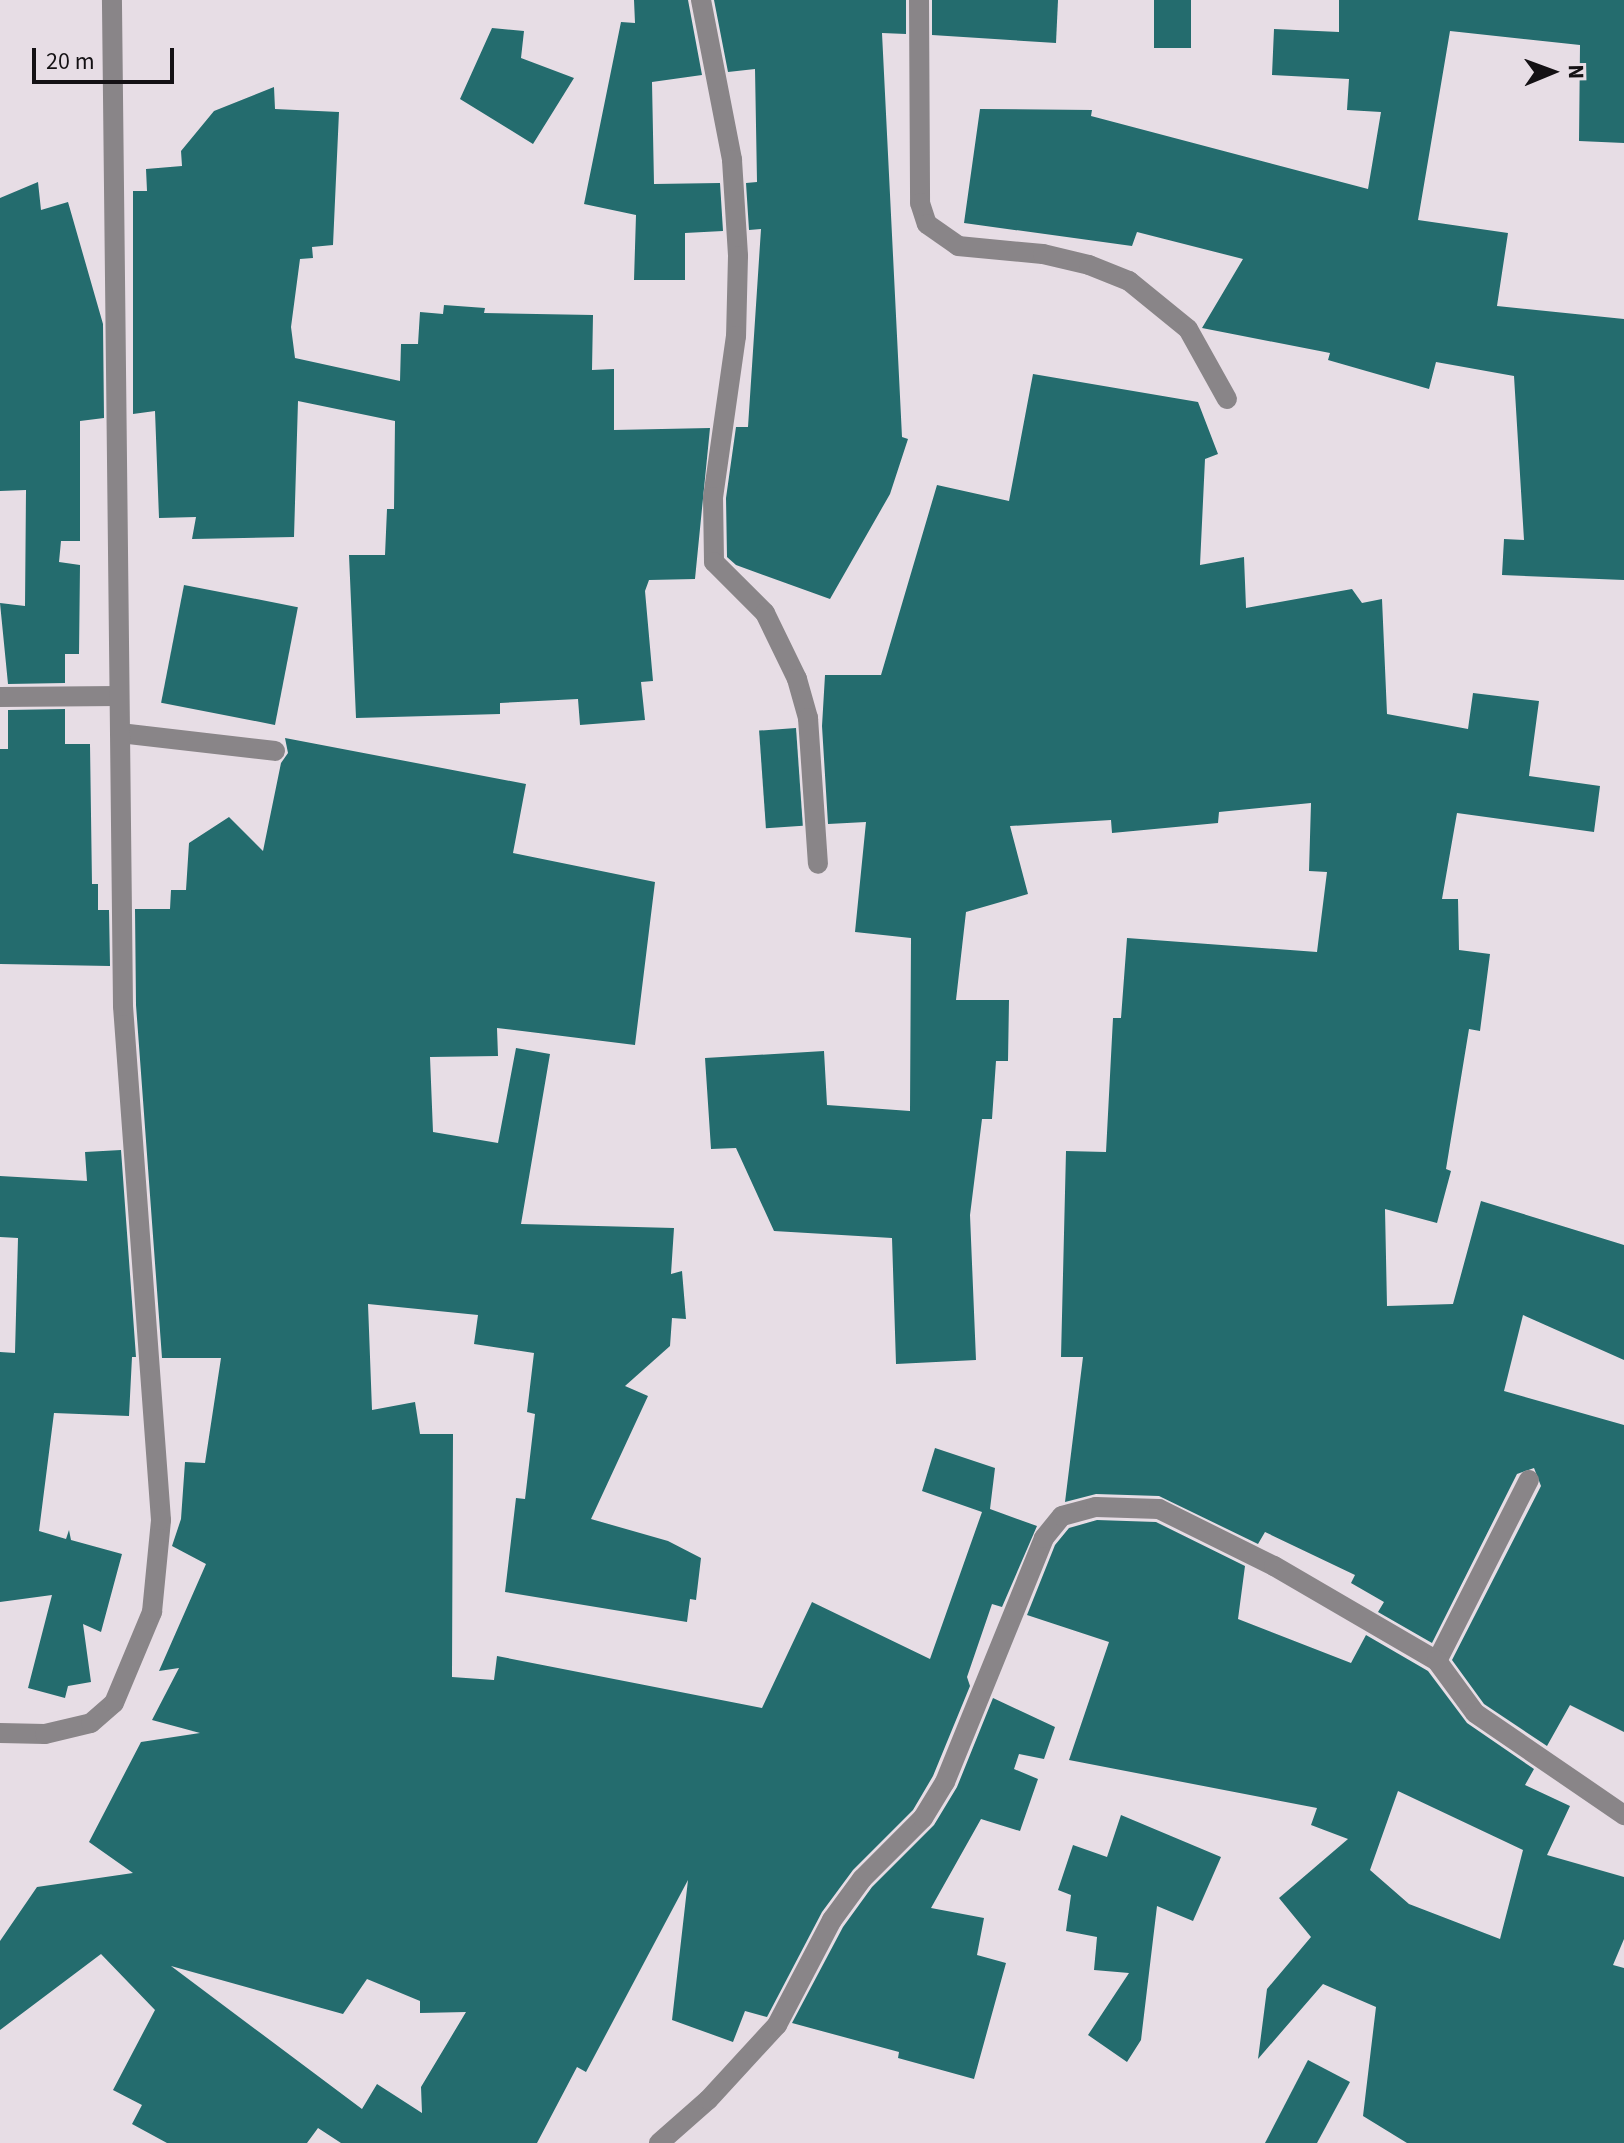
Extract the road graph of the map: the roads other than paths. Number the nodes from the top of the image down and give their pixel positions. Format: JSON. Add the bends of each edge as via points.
{"nodes":[{"id":1,"x":112,"y":0,"type":"edge"},
{"id":2,"x":701,"y":0,"type":"edge"},
{"id":3,"x":919,"y":0,"type":"edge"},
{"id":4,"x":1227,"y":399,"type":"dead end"},
{"id":5,"x":119,"y":696,"type":"junction"},
{"id":6,"x":0,"y":697,"type":"edge"},
{"id":7,"x":120,"y":733,"type":"junction"},
{"id":8,"x":275,"y":751,"type":"dead end"},
{"id":9,"x":818,"y":864,"type":"dead end"},
{"id":10,"x":1529,"y":1480,"type":"dead end"},
{"id":11,"x":1437,"y":1661,"type":"junction"},
{"id":12,"x":0,"y":1720,"type":"edge"},
{"id":13,"x":9,"y":1733,"type":"edge"},
{"id":14,"x":1624,"y":1815,"type":"edge"},
{"id":15,"x":659,"y":2143,"type":"edge"}],
"edges":[{"from":1,"to":5,"type":"street"},
{"from":2,"to":9,"type":"street","via":[[732,160],[738,256],[736,336],[713,497],[714,562],[765,613],[797,679],[808,718]]},
{"from":3,"to":4,"type":"street","via":[[920,203],[927,224],[958,246],[1043,254],[1129,281],[1188,329]]},
{"from":5,"to":6,"type":"street"},
{"from":5,"to":7,"type":"street"},
{"from":7,"to":8,"type":"street"},
{"from":7,"to":13,"type":"street","via":[[124,1034],[157,1433],[161,1520],[156,1587],[138,1656],[114,1703],[91,1723],[45,1734]]},
{"from":10,"to":11,"type":"street"},
{"from":11,"to":14,"type":"street","via":[[1475,1713]]},
{"from":11,"to":15,"type":"street","via":[[1180,1517],[1137,1507],[1096,1507],[1062,1516],[1044,1538],[945,1782],[923,1818],[862,1879],[832,1920],[769,2034]]},
{"from":12,"to":13,"type":"street"}]}
